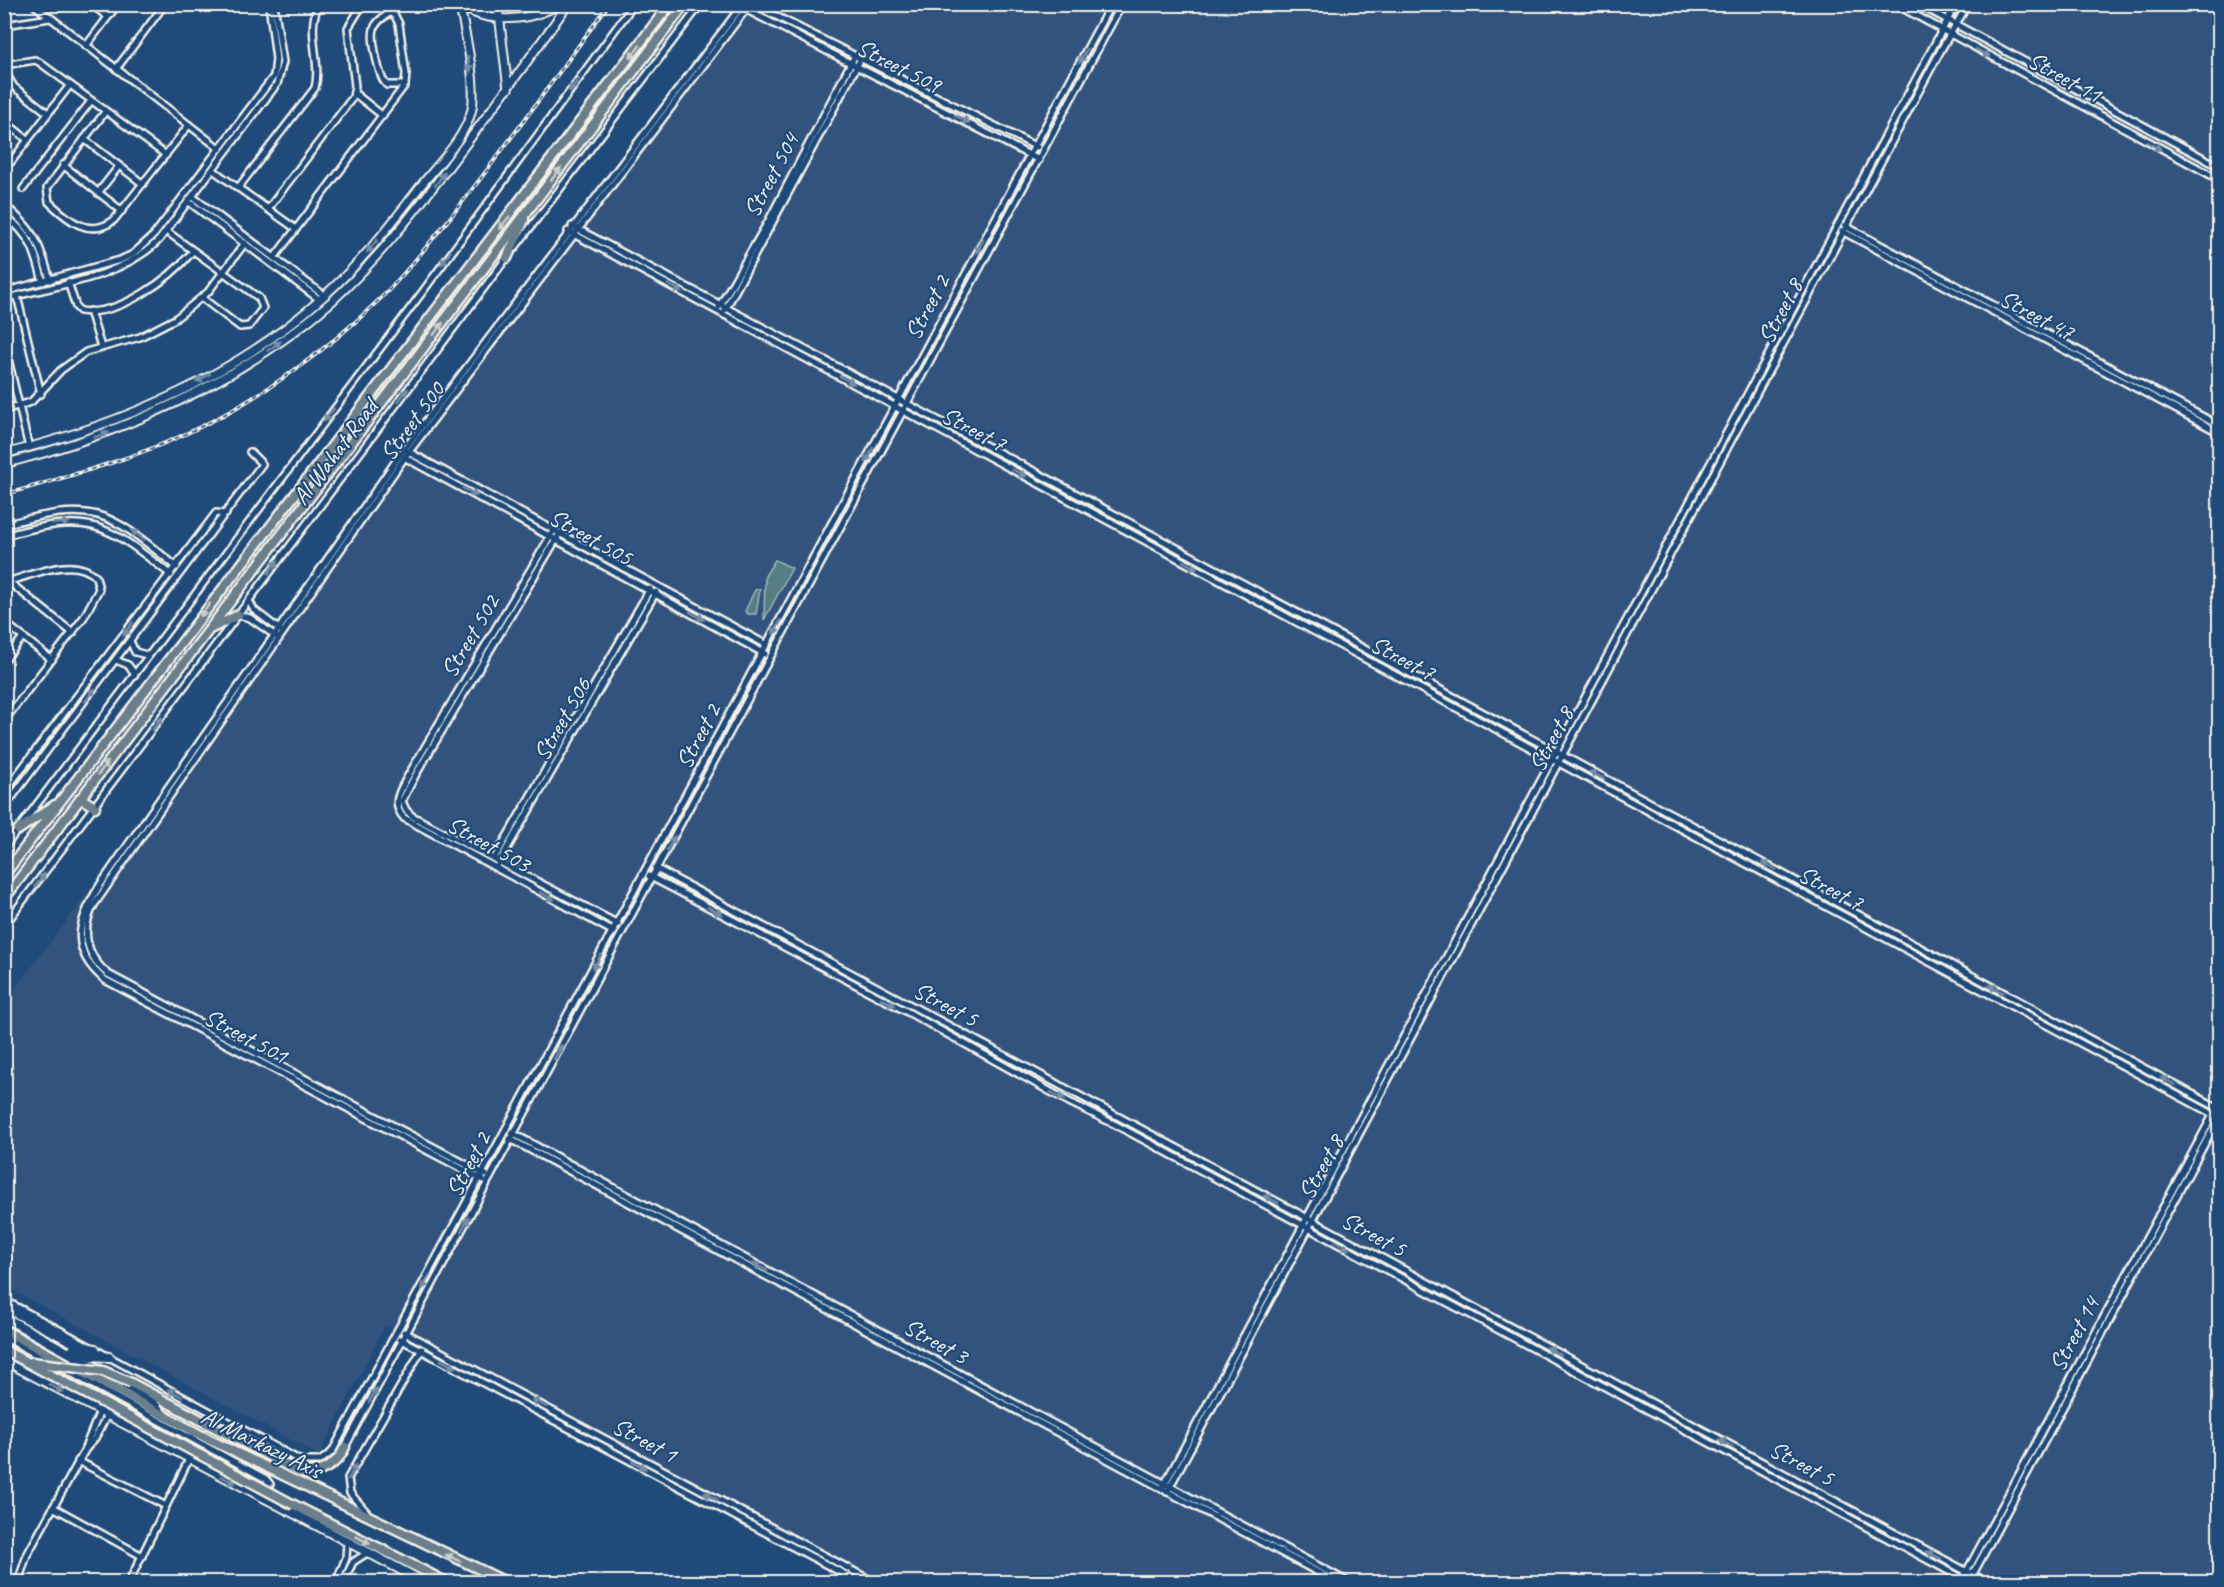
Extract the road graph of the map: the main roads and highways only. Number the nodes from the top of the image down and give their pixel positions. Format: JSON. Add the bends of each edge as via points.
{"nodes":[{"id":1,"x":670,"y":4,"type":"edge"},
{"id":2,"x":685,"y":4,"type":"edge"},
{"id":3,"x":530,"y":207,"type":"junction"},
{"id":4,"x":507,"y":258,"type":"road end"},
{"id":5,"x":238,"y":615,"type":"road end"},
{"id":6,"x":209,"y":629,"type":"junction"},
{"id":7,"x":80,"y":798,"type":"junction"},
{"id":8,"x":60,"y":802,"type":"junction"},
{"id":9,"x":95,"y":807,"type":"road end"},
{"id":10,"x":18,"y":830,"type":"road end"},
{"id":11,"x":4,"y":875,"type":"edge"},
{"id":12,"x":4,"y":899,"type":"edge"},
{"id":13,"x":4,"y":1307,"type":"edge"},
{"id":14,"x":4,"y":1317,"type":"edge"},
{"id":15,"x":4,"y":1330,"type":"edge"},
{"id":16,"x":61,"y":1347,"type":"junction"},
{"id":17,"x":94,"y":1349,"type":"road end"},
{"id":18,"x":4,"y":1350,"type":"edge"},
{"id":19,"x":109,"y":1357,"type":"road end"},
{"id":20,"x":4,"y":1360,"type":"edge"},
{"id":21,"x":22,"y":1360,"type":"junction"},
{"id":22,"x":164,"y":1416,"type":"junction"},
{"id":23,"x":345,"y":1447,"type":"road end"},
{"id":24,"x":424,"y":1582,"type":"edge"},
{"id":25,"x":446,"y":1582,"type":"edge"},
{"id":26,"x":506,"y":1582,"type":"edge"}],
"edges":[{"from":1,"to":8,"type":"highway","name":"Al Wahat Road","one_way":true},
{"from":3,"to":2,"type":"highway","name":"Al Wahat Road","one_way":true},
{"from":3,"to":4,"type":"highway"},
{"from":6,"to":3,"type":"highway","name":"Al Wahat Road","one_way":true},
{"from":5,"to":6,"type":"highway"},
{"from":7,"to":6,"type":"highway","name":"Al Wahat Road","one_way":true},
{"from":7,"to":9,"type":"highway"},
{"from":7,"to":12,"type":"highway","name":"Al Wahat Road"},
{"from":8,"to":10,"type":"highway"},
{"from":8,"to":11,"type":"highway","name":"Al Wahat Road"},
{"from":13,"to":17,"type":"main road","via":[[80,1346]]},
{"from":14,"to":16,"type":"main road"},
{"from":15,"to":22,"type":"highway","name":"Al Markazy Axis"},
{"from":16,"to":19,"type":"main road"},
{"from":16,"to":22,"type":"main road","via":[[152,1401]]},
{"from":18,"to":21,"type":"highway","name":"Al Markazy Axis","bridge":true},
{"from":20,"to":24,"type":"main road","one_way":true},
{"from":21,"to":23,"type":"highway","bridge":true,"via":[[103,1371],[299,1472],[329,1467]]},
{"from":21,"to":25,"type":"highway","name":"Al Markazy Axis","one_way":true,"bridge":true},
{"from":26,"to":22,"type":"highway","name":"Al Markazy Axis","one_way":true}]}
